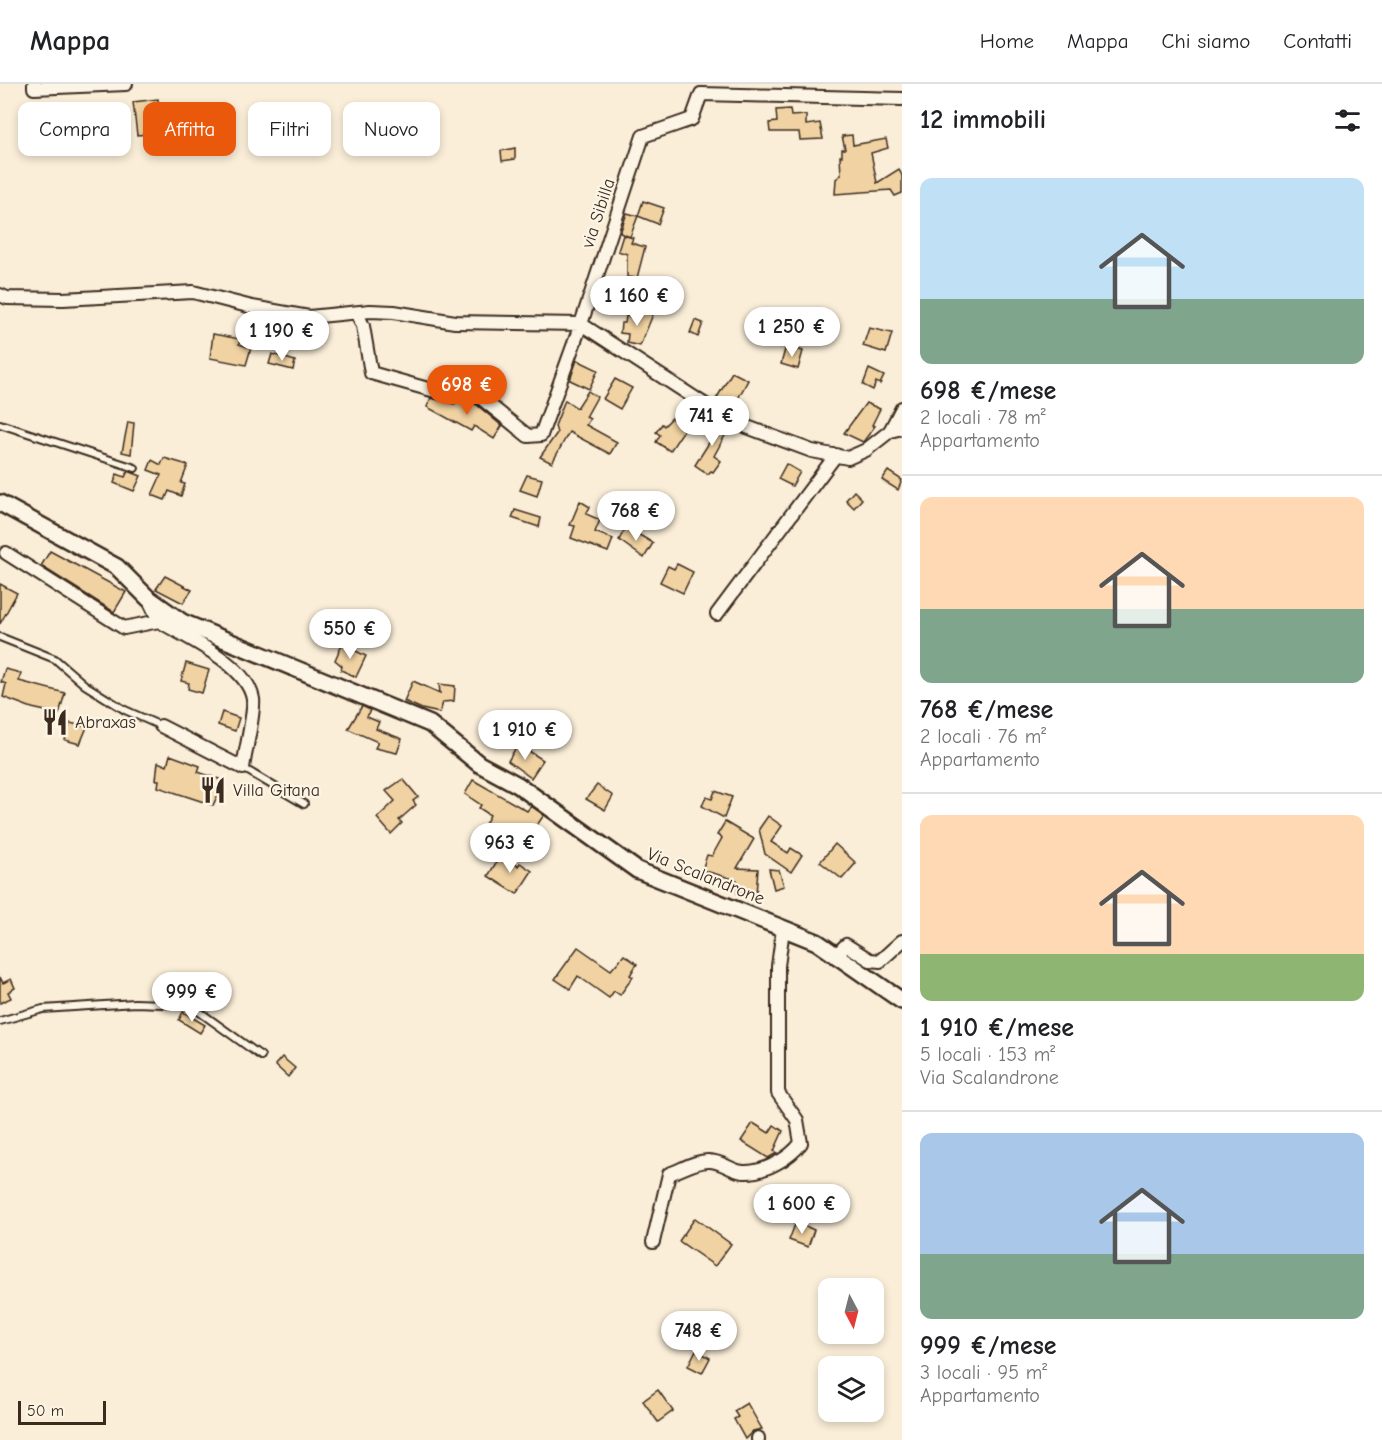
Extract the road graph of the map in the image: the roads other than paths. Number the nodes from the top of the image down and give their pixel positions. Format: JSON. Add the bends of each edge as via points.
{"nodes":[{"id":1,"x":34,"y":84,"type":"edge"},
{"id":2,"x":126,"y":84,"type":"edge"},
{"id":3,"x":102,"y":85,"type":"edge"},
{"id":4,"x":902,"y":99,"type":"edge"},
{"id":5,"x":0,"y":295,"type":"edge"},
{"id":6,"x":357,"y":313,"type":"junction"},
{"id":7,"x":581,"y":324,"type":"junction"},
{"id":8,"x":902,"y":408,"type":"edge"},
{"id":9,"x":0,"y":424,"type":"edge"},
{"id":10,"x":896,"y":430,"type":"edge"},
{"id":11,"x":836,"y":455,"type":"junction"},
{"id":12,"x":135,"y":468,"type":"dead end"},
{"id":13,"x":0,"y":503,"type":"edge"},
{"id":14,"x":6,"y":553,"type":"dead end"},
{"id":15,"x":148,"y":598,"type":"junction"},
{"id":16,"x":717,"y":614,"type":"dead end"},
{"id":17,"x":159,"y":621,"type":"junction"},
{"id":18,"x":0,"y":637,"type":"edge"},
{"id":19,"x":161,"y":726,"type":"joint"},
{"id":20,"x":243,"y":768,"type":"junction"},
{"id":21,"x":304,"y":804,"type":"dead end"},
{"id":22,"x":783,"y":928,"type":"junction"},
{"id":23,"x":902,"y":941,"type":"edge"},
{"id":24,"x":836,"y":956,"type":"junction"},
{"id":25,"x":902,"y":1000,"type":"edge"},
{"id":26,"x":0,"y":1021,"type":"edge"},
{"id":27,"x":261,"y":1056,"type":"dead end"},
{"id":28,"x":653,"y":1242,"type":"dead end"}],
"edges":[{"from":1,"to":3,"type":"street","via":[[34,88]]},
{"from":2,"to":3,"type":"street"},
{"from":4,"to":7,"type":"street","name":"via Sibilla","via":[[701,94],[692,119],[643,136]]},
{"from":5,"to":6,"type":"street","via":[[63,299],[193,292],[309,317]]},
{"from":6,"to":7,"type":"street","via":[[394,312],[455,322]]},
{"from":6,"to":7,"type":"street","via":[[371,373],[453,396],[463,389],[481,398],[528,436],[541,435]]},
{"from":7,"to":11,"type":"street","via":[[721,415],[812,451]]},
{"from":8,"to":10,"type":"street"},
{"from":9,"to":12,"type":"lane"},
{"from":10,"to":11,"type":"street","via":[[848,458]]},
{"from":11,"to":16,"type":"street"},
{"from":13,"to":15,"type":"street","name":"Via Scalandrone","via":[[117,567]]},
{"from":14,"to":17,"type":"street","via":[[124,628]]},
{"from":15,"to":17,"type":"street"},
{"from":15,"to":22,"type":"street","name":"Via Scalandrone","via":[[182,622],[430,724],[479,764],[519,785],[637,870]]},
{"from":17,"to":20,"type":"street","via":[[234,667],[246,680],[253,700]]},
{"from":18,"to":19,"type":"lane","via":[[55,659],[85,685],[125,710]]},
{"from":19,"to":20,"type":"street"},
{"from":20,"to":21,"type":"lane"},
{"from":22,"to":24,"type":"street","name":"Via Scalandrone","via":[[817,942]]},
{"from":22,"to":28,"type":"street","via":[[778,966],[778,1093],[797,1120],[801,1143],[792,1155],[743,1173],[722,1162],[706,1160],[669,1174]]},
{"from":23,"to":24,"type":"street","via":[[879,961],[870,960],[846,945]]},
{"from":24,"to":25,"type":"street","name":"Via Scalandrone"},
{"from":26,"to":27,"type":"lane","via":[[43,1009],[135,1003],[190,1005]]}]}
